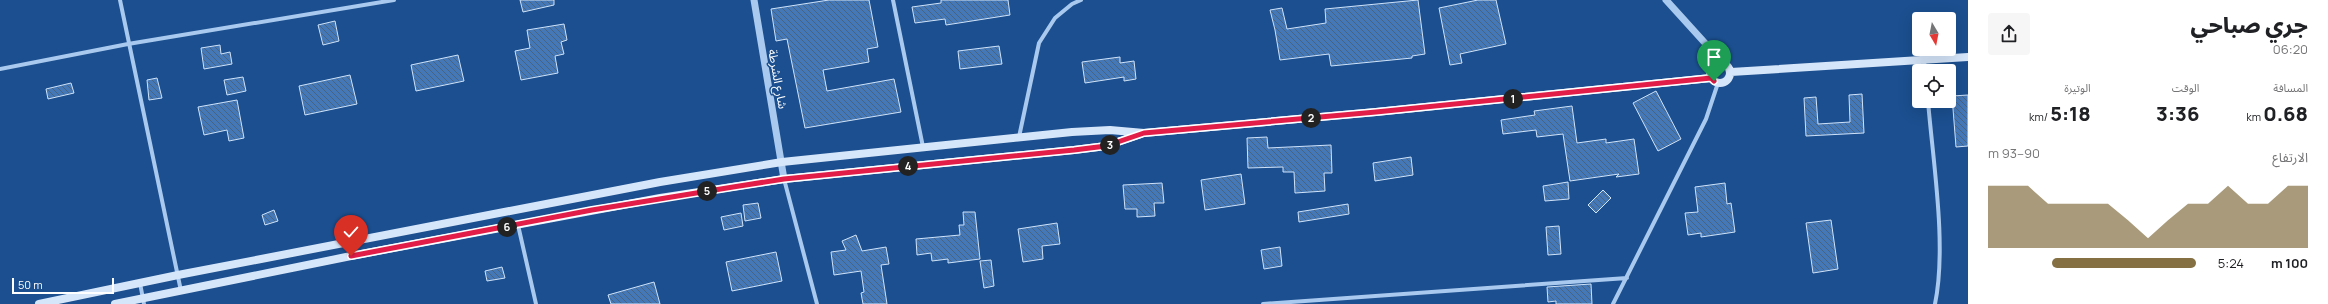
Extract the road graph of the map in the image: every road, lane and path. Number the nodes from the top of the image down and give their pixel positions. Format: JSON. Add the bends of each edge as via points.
{"nodes":[{"id":1,"x":120,"y":0,"type":"edge"},
{"id":2,"x":394,"y":0,"type":"edge"},
{"id":3,"x":754,"y":0,"type":"edge"},
{"id":4,"x":893,"y":0,"type":"edge"},
{"id":5,"x":1081,"y":0,"type":"edge"},
{"id":6,"x":1666,"y":0,"type":"edge"},
{"id":7,"x":128,"y":44,"type":"junction"},
{"id":8,"x":1968,"y":57,"type":"edge"},
{"id":9,"x":1924,"y":60,"type":"junction"},
{"id":10,"x":1717,"y":62,"type":"junction"},
{"id":11,"x":1924,"y":64,"type":"edge"},
{"id":12,"x":0,"y":69,"type":"edge"},
{"id":13,"x":1731,"y":72,"type":"junction"},
{"id":14,"x":1711,"y":78,"type":"junction"},
{"id":15,"x":1718,"y":83,"type":"junction"},
{"id":16,"x":1929,"y":108,"type":"edge"},
{"id":17,"x":1144,"y":133,"type":"junction"},
{"id":18,"x":1019,"y":137,"type":"junction"},
{"id":19,"x":923,"y":147,"type":"junction"},
{"id":20,"x":782,"y":162,"type":"junction"},
{"id":21,"x":784,"y":179,"type":"junction"},
{"id":22,"x":518,"y":224,"type":"junction"},
{"id":23,"x":178,"y":275,"type":"junction"},
{"id":24,"x":1627,"y":278,"type":"junction"},
{"id":25,"x":140,"y":283,"type":"junction"},
{"id":26,"x":181,"y":291,"type":"junction"},
{"id":27,"x":143,"y":301,"type":"edge"},
{"id":28,"x":39,"y":304,"type":"edge"},
{"id":29,"x":115,"y":304,"type":"edge"},
{"id":30,"x":536,"y":304,"type":"edge"},
{"id":31,"x":817,"y":304,"type":"edge"},
{"id":32,"x":1263,"y":304,"type":"edge"},
{"id":33,"x":1613,"y":304,"type":"edge"},
{"id":34,"x":1935,"y":304,"type":"edge"}],
"edges":[{"from":1,"to":7,"type":"street"},
{"from":2,"to":7,"type":"street"},
{"from":3,"to":20,"type":"street","name":"شارع الشرطة"},
{"from":4,"to":19,"type":"street"},
{"from":5,"to":18,"type":"street","via":[[1055,18],[1039,43]]},
{"from":6,"to":10,"type":"street","via":[[1705,43]]},
{"from":7,"to":12,"type":"street"},
{"from":7,"to":23,"type":"street"},
{"from":8,"to":9,"type":"main road"},
{"from":9,"to":11,"type":"street"},
{"from":9,"to":13,"type":"main road"},
{"from":10,"to":13,"type":"main road","via":[[1726,64]]},
{"from":10,"to":14,"type":"main road","via":[[1710,68]]},
{"from":13,"to":15,"type":"main road","via":[[1727,81]]},
{"from":14,"to":15,"type":"main road"},
{"from":14,"to":17,"type":"main road"},
{"from":15,"to":24,"type":"street","via":[[1706,119]]},
{"from":16,"to":34,"type":"street","via":[[1939,236],[1939,288]]},
{"from":17,"to":18,"type":"main road","via":[[1091,131]]},
{"from":17,"to":21,"type":"main road","via":[[1106,146]]},
{"from":18,"to":19,"type":"main road"},
{"from":19,"to":20,"type":"main road"},
{"from":20,"to":21,"type":"street","name":"شارع الشرطة"},
{"from":20,"to":23,"type":"main road","via":[[592,194]]},
{"from":21,"to":22,"type":"main road"},
{"from":21,"to":31,"type":"street"},
{"from":22,"to":26,"type":"main road"},
{"from":22,"to":30,"type":"street"},
{"from":23,"to":25,"type":"main road"},
{"from":23,"to":26,"type":"street"},
{"from":24,"to":32,"type":"street"},
{"from":24,"to":33,"type":"street"},
{"from":25,"to":27,"type":"street"},
{"from":25,"to":28,"type":"main road"},
{"from":26,"to":27,"type":"main road"},
{"from":27,"to":29,"type":"main road"}]}
